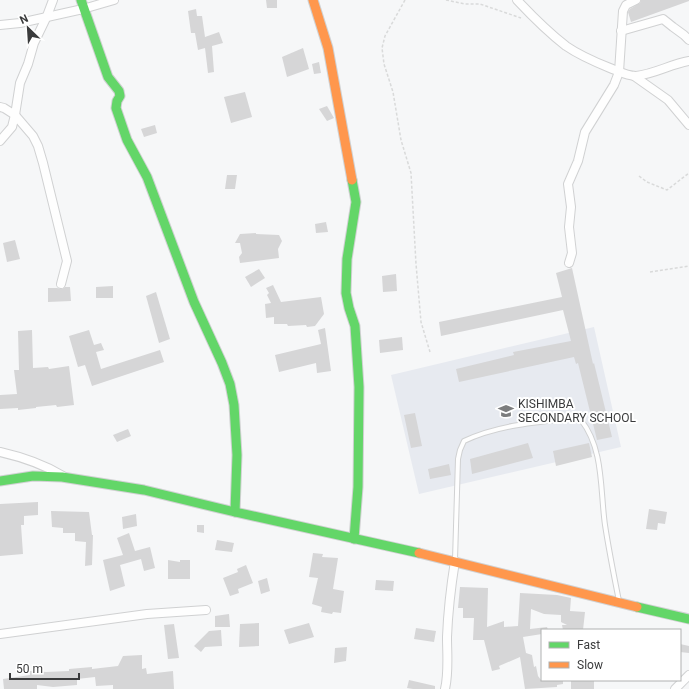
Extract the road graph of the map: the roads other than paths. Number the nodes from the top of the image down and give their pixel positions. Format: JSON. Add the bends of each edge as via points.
{"nodes":[{"id":1,"x":53,"y":0,"type":"edge"},
{"id":2,"x":114,"y":0,"type":"edge"},
{"id":3,"x":313,"y":0,"type":"edge"},
{"id":4,"x":517,"y":0,"type":"edge"},
{"id":5,"x":636,"y":0,"type":"edge"},
{"id":6,"x":82,"y":4,"type":"edge"},
{"id":7,"x":46,"y":16,"type":"junction"},
{"id":8,"x":0,"y":24,"type":"edge"},
{"id":9,"x":621,"y":31,"type":"junction"},
{"id":10,"x":689,"y":40,"type":"edge"},
{"id":11,"x":689,"y":61,"type":"edge"},
{"id":12,"x":619,"y":72,"type":"junction"},
{"id":13,"x":634,"y":76,"type":"junction"},
{"id":14,"x":0,"y":107,"type":"edge"},
{"id":15,"x":15,"y":115,"type":"junction"},
{"id":16,"x":689,"y":125,"type":"edge"},
{"id":17,"x":0,"y":141,"type":"edge"},
{"id":18,"x":569,"y":263,"type":"dead end"},
{"id":19,"x":61,"y":284,"type":"dead end"},
{"id":20,"x":0,"y":452,"type":"edge"},
{"id":21,"x":67,"y":478,"type":"junction"},
{"id":22,"x":0,"y":481,"type":"edge"},
{"id":23,"x":235,"y":512,"type":"junction"},
{"id":24,"x":354,"y":539,"type":"junction"},
{"id":25,"x":455,"y":560,"type":"junction"},
{"id":26,"x":619,"y":603,"type":"junction"},
{"id":27,"x":206,"y":610,"type":"dead end"},
{"id":28,"x":689,"y":619,"type":"edge"},
{"id":29,"x":0,"y":634,"type":"edge"},
{"id":30,"x":689,"y":675,"type":"edge"},
{"id":31,"x":445,"y":689,"type":"edge"},
{"id":32,"x":675,"y":689,"type":"edge"}],
"edges":[{"from":1,"to":7,"type":"street"},
{"from":2,"to":6,"type":"street"},
{"from":3,"to":24,"type":"street","via":[[328,48],[356,202],[347,259],[346,293],[355,326],[359,387],[358,487]]},
{"from":4,"to":12,"type":"street","via":[[534,19],[573,50]]},
{"from":5,"to":9,"type":"street","via":[[623,11]]},
{"from":6,"to":7,"type":"street"},
{"from":6,"to":23,"type":"street","via":[[108,76],[120,91],[116,108],[127,140],[148,177],[194,302],[230,384],[237,455]]},
{"from":7,"to":8,"type":"street","via":[[20,23]]},
{"from":7,"to":15,"type":"street","via":[[20,82]]},
{"from":9,"to":10,"type":"street","via":[[663,19]]},
{"from":9,"to":12,"type":"street"},
{"from":11,"to":13,"type":"street","via":[[651,74]]},
{"from":12,"to":13,"type":"street"},
{"from":12,"to":18,"type":"street","via":[[611,91],[585,132],[578,161],[568,184],[572,253]]},
{"from":13,"to":16,"type":"street","via":[[668,100]]},
{"from":14,"to":15,"type":"street"},
{"from":15,"to":17,"type":"street","via":[[12,127]]},
{"from":15,"to":19,"type":"street","via":[[33,136],[43,163],[66,261]]},
{"from":20,"to":21,"type":"street","via":[[30,460]]},
{"from":21,"to":22,"type":"street","via":[[33,476]]},
{"from":21,"to":23,"type":"street","via":[[144,490]]},
{"from":23,"to":24,"type":"street"},
{"from":24,"to":25,"type":"street"},
{"from":25,"to":26,"type":"street"},
{"from":25,"to":26,"type":"lane","via":[[458,459],[464,441],[510,427],[574,418],[581,420],[590,431],[598,457],[605,525]]},
{"from":25,"to":31,"type":"street","via":[[449,608]]},
{"from":26,"to":28,"type":"street"},
{"from":27,"to":29,"type":"street","via":[[147,614]]},
{"from":30,"to":32,"type":"street"}]}
